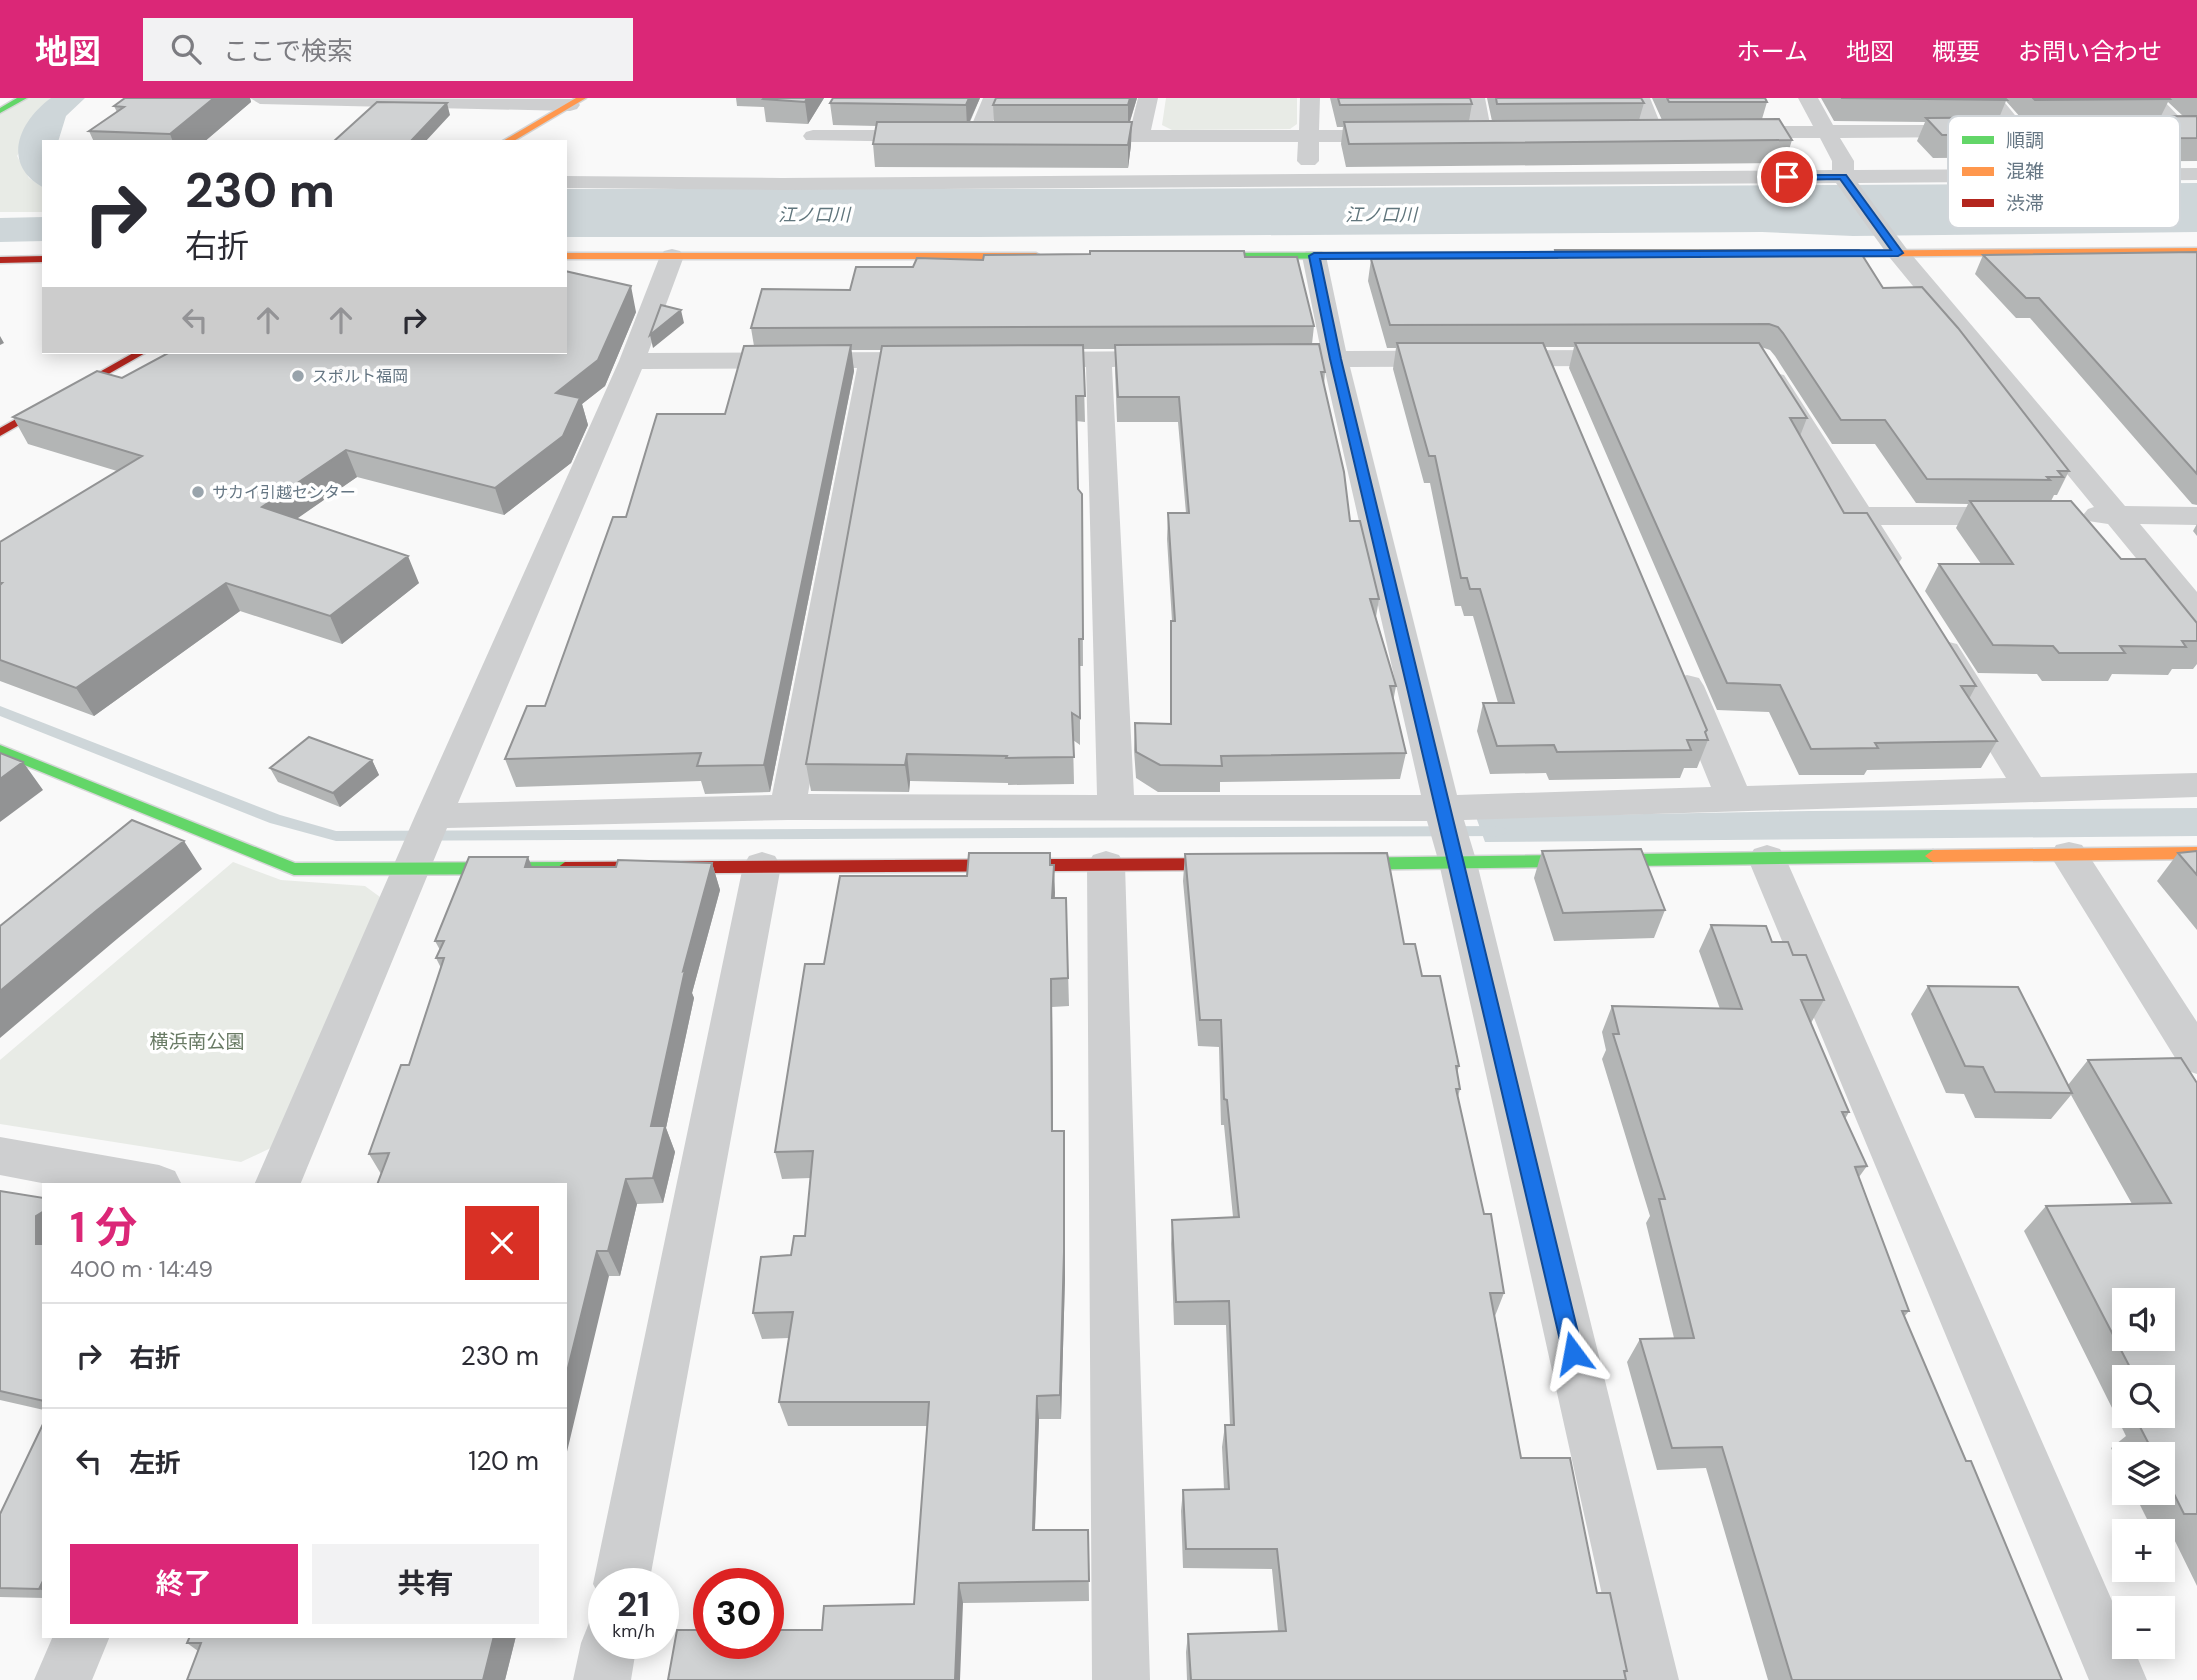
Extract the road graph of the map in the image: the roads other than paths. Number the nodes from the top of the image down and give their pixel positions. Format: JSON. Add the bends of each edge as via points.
{"nodes":[{"id":1,"x":23,"y":98,"type":"edge"},
{"id":2,"x":260,"y":98,"type":"edge"},
{"id":3,"x":993,"y":98,"type":"edge"},
{"id":4,"x":1148,"y":98,"type":"edge"},
{"id":5,"x":1310,"y":98,"type":"edge"},
{"id":6,"x":1475,"y":98,"type":"edge"},
{"id":7,"x":1640,"y":98,"type":"edge"},
{"id":8,"x":1808,"y":98,"type":"edge"},
{"id":9,"x":1992,"y":98,"type":"edge"},
{"id":10,"x":2150,"y":98,"type":"edge"},
{"id":11,"x":576,"y":102,"type":"edge"},
{"id":12,"x":0,"y":111,"type":"edge"},
{"id":13,"x":2010,"y":116,"type":"edge"},
{"id":14,"x":2172,"y":116,"type":"edge"},
{"id":15,"x":825,"y":117,"type":"dead end"},
{"id":16,"x":1827,"y":131,"type":"junction"},
{"id":17,"x":1948,"y":131,"type":"edge"},
{"id":18,"x":1720,"y":132,"type":"edge"},
{"id":19,"x":1628,"y":133,"type":"edge"},
{"id":20,"x":1654,"y":133,"type":"junction"},
{"id":21,"x":1681,"y":133,"type":"edge"},
{"id":22,"x":1416,"y":135,"type":"edge"},
{"id":23,"x":1456,"y":135,"type":"edge"},
{"id":24,"x":1482,"y":135,"type":"junction"},
{"id":25,"x":1509,"y":135,"type":"edge"},
{"id":26,"x":813,"y":136,"type":"junction"},
{"id":27,"x":964,"y":136,"type":"junction"},
{"id":28,"x":1004,"y":136,"type":"edge"},
{"id":29,"x":1058,"y":136,"type":"edge"},
{"id":30,"x":1139,"y":136,"type":"junction"},
{"id":31,"x":1309,"y":136,"type":"junction"},
{"id":32,"x":509,"y":140,"type":"edge"},
{"id":33,"x":1307,"y":170,"type":"dead end"},
{"id":34,"x":1948,"y":176,"type":"edge"},
{"id":35,"x":1843,"y":177,"type":"junction"},
{"id":36,"x":567,"y":181,"type":"edge"},
{"id":37,"x":782,"y":184,"type":"junction"},
{"id":38,"x":2197,"y":251,"type":"edge"},
{"id":39,"x":1898,"y":253,"type":"junction"},
{"id":40,"x":1787,"y":254,"type":"edge"},
{"id":41,"x":1620,"y":255,"type":"edge"},
{"id":42,"x":567,"y":256,"type":"edge"},
{"id":43,"x":672,"y":256,"type":"junction"},
{"id":44,"x":1049,"y":256,"type":"edge"},
{"id":45,"x":1175,"y":256,"type":"edge"},
{"id":46,"x":1314,"y":256,"type":"junction"},
{"id":47,"x":42,"y":259,"type":"edge"},
{"id":48,"x":0,"y":260,"type":"edge"},
{"id":49,"x":138,"y":354,"type":"edge"},
{"id":50,"x":1655,"y":357,"type":"edge"},
{"id":51,"x":1760,"y":357,"type":"edge"},
{"id":52,"x":1098,"y":359,"type":"junction"},
{"id":53,"x":1196,"y":359,"type":"edge"},
{"id":54,"x":1252,"y":359,"type":"edge"},
{"id":55,"x":1335,"y":359,"type":"junction"},
{"id":56,"x":871,"y":360,"type":"junction"},
{"id":57,"x":951,"y":360,"type":"edge"},
{"id":58,"x":1005,"y":360,"type":"edge"},
{"id":59,"x":632,"y":361,"type":"junction"},
{"id":60,"x":0,"y":433,"type":"edge"},
{"id":61,"x":2075,"y":515,"type":"edge"},
{"id":62,"x":2115,"y":515,"type":"junction"},
{"id":63,"x":1862,"y":516,"type":"junction"},
{"id":64,"x":2035,"y":516,"type":"edge"},
{"id":65,"x":2197,"y":516,"type":"edge"},
{"id":66,"x":1898,"y":576,"type":"edge"},
{"id":67,"x":2197,"y":612,"type":"edge"},
{"id":68,"x":1935,"y":635,"type":"edge"},
{"id":69,"x":1676,"y":660,"type":"edge"},
{"id":70,"x":0,"y":750,"type":"edge"},
{"id":71,"x":2197,"y":785,"type":"edge"},
{"id":72,"x":2030,"y":789,"type":"junction"},
{"id":73,"x":1734,"y":798,"type":"junction"},
{"id":74,"x":788,"y":807,"type":"junction"},
{"id":75,"x":1116,"y":808,"type":"junction"},
{"id":76,"x":1442,"y":808,"type":"junction"},
{"id":77,"x":433,"y":816,"type":"junction"},
{"id":78,"x":2197,"y":853,"type":"edge"},
{"id":79,"x":2069,"y":855,"type":"junction"},
{"id":80,"x":1767,"y":859,"type":"junction"},
{"id":81,"x":1458,"y":863,"type":"junction"},
{"id":82,"x":1255,"y":864,"type":"edge"},
{"id":83,"x":1323,"y":864,"type":"edge"},
{"id":84,"x":1106,"y":865,"type":"junction"},
{"id":85,"x":762,"y":866,"type":"junction"},
{"id":86,"x":411,"y":868,"type":"junction"},
{"id":87,"x":2197,"y":1057,"type":"edge"},
{"id":88,"x":0,"y":1156,"type":"edge"},
{"id":89,"x":148,"y":1183,"type":"edge"},
{"id":90,"x":279,"y":1183,"type":"edge"},
{"id":91,"x":624,"y":1568,"type":"edge"},
{"id":92,"x":81,"y":1638,"type":"edge"},
{"id":93,"x":606,"y":1659,"type":"edge"},
{"id":94,"x":63,"y":1680,"type":"edge"},
{"id":95,"x":602,"y":1680,"type":"edge"},
{"id":96,"x":1121,"y":1680,"type":"edge"},
{"id":97,"x":1650,"y":1680,"type":"edge"},
{"id":98,"x":2118,"y":1680,"type":"edge"}],
"edges":[{"from":1,"to":12,"type":"main road"},
{"from":2,"to":11,"type":"street"},
{"from":3,"to":27,"type":"street"},
{"from":4,"to":30,"type":"street"},
{"from":5,"to":31,"type":"street"},
{"from":6,"to":24,"type":"street"},
{"from":7,"to":20,"type":"street"},
{"from":8,"to":16,"type":"street"},
{"from":9,"to":13,"type":"street"},
{"from":10,"to":14,"type":"street"},
{"from":11,"to":32,"type":"main road"},
{"from":15,"to":26,"type":"street"},
{"from":16,"to":17,"type":"street"},
{"from":16,"to":18,"type":"street"},
{"from":16,"to":35,"type":"street","via":[[1843,161]]},
{"from":19,"to":20,"type":"street"},
{"from":20,"to":21,"type":"street"},
{"from":22,"to":31,"type":"street"},
{"from":23,"to":24,"type":"street"},
{"from":24,"to":25,"type":"street"},
{"from":26,"to":27,"type":"street"},
{"from":26,"to":37,"type":"street"},
{"from":27,"to":28,"type":"street"},
{"from":29,"to":30,"type":"street"},
{"from":30,"to":31,"type":"street"},
{"from":31,"to":33,"type":"street"},
{"from":34,"to":35,"type":"street"},
{"from":35,"to":37,"type":"street"},
{"from":35,"to":39,"type":"street"},
{"from":36,"to":37,"type":"street"},
{"from":38,"to":39,"type":"main road"},
{"from":39,"to":40,"type":"main road"},
{"from":39,"to":62,"type":"street"},
{"from":41,"to":46,"type":"main road"},
{"from":42,"to":43,"type":"main road"},
{"from":43,"to":44,"type":"main road"},
{"from":43,"to":59,"type":"street"},
{"from":45,"to":46,"type":"main road"},
{"from":46,"to":55,"type":"street"},
{"from":47,"to":48,"type":"main road"},
{"from":49,"to":60,"type":"main road"},
{"from":50,"to":55,"type":"street","via":[[1555,370]]},
{"from":51,"to":63,"type":"street"},
{"from":52,"to":53,"type":"street"},
{"from":52,"to":58,"type":"street"},
{"from":52,"to":75,"type":"street"},
{"from":54,"to":55,"type":"street"},
{"from":55,"to":76,"type":"street"},
{"from":56,"to":57,"type":"street"},
{"from":56,"to":59,"type":"street"},
{"from":56,"to":74,"type":"street"},
{"from":59,"to":77,"type":"street"},
{"from":61,"to":62,"type":"street"},
{"from":62,"to":65,"type":"street"},
{"from":62,"to":67,"type":"street"},
{"from":63,"to":64,"type":"street"},
{"from":63,"to":66,"type":"street"},
{"from":68,"to":72,"type":"street"},
{"from":69,"to":73,"type":"street"},
{"from":70,"to":86,"type":"main road","via":[[294,869]]},
{"from":71,"to":72,"type":"street"},
{"from":72,"to":73,"type":"street"},
{"from":73,"to":76,"type":"street"},
{"from":74,"to":75,"type":"street"},
{"from":74,"to":77,"type":"street"},
{"from":75,"to":76,"type":"street"},
{"from":76,"to":81,"type":"street"},
{"from":77,"to":86,"type":"street"},
{"from":78,"to":79,"type":"main road"},
{"from":79,"to":80,"type":"main road"},
{"from":79,"to":87,"type":"street"},
{"from":80,"to":81,"type":"main road"},
{"from":80,"to":98,"type":"street"},
{"from":81,"to":83,"type":"main road"},
{"from":81,"to":97,"type":"street"},
{"from":82,"to":84,"type":"main road"},
{"from":84,"to":85,"type":"main road"},
{"from":84,"to":96,"type":"street"},
{"from":85,"to":86,"type":"main road"},
{"from":85,"to":91,"type":"street"},
{"from":86,"to":90,"type":"street"},
{"from":88,"to":89,"type":"street"},
{"from":92,"to":94,"type":"street"},
{"from":93,"to":95,"type":"street"}]}
